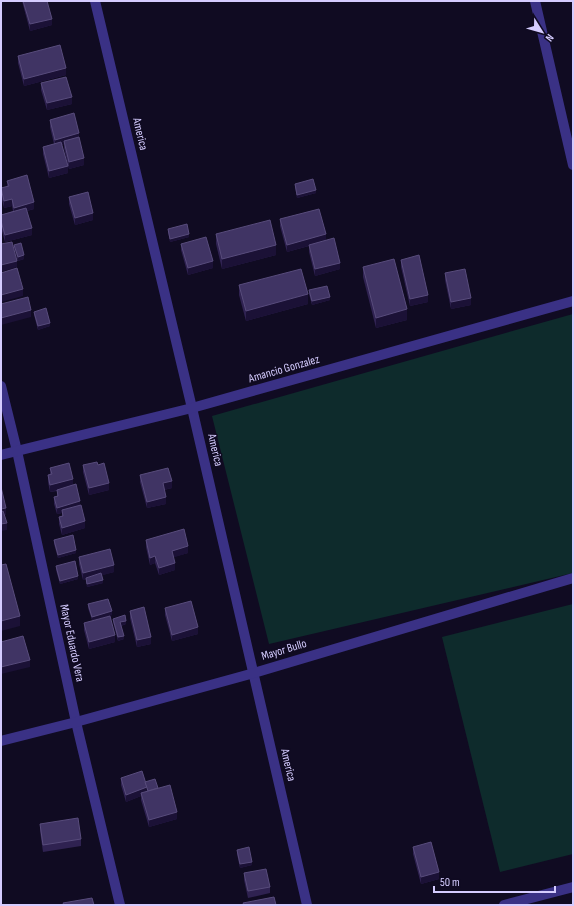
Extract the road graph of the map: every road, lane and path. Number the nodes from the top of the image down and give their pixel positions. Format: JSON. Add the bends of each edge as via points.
{"nodes":[{"id":1,"x":94,"y":1,"type":"edge"},
{"id":2,"x":535,"y":1,"type":"edge"},
{"id":3,"x":573,"y":165,"type":"edge"},
{"id":4,"x":573,"y":301,"type":"edge"},
{"id":5,"x":1,"y":386,"type":"edge"},
{"id":6,"x":192,"y":408,"type":"junction"},
{"id":7,"x":17,"y":451,"type":"junction"},
{"id":8,"x":1,"y":455,"type":"edge"},
{"id":9,"x":573,"y":578,"type":"edge"},
{"id":10,"x":254,"y":673,"type":"junction"},
{"id":11,"x":76,"y":722,"type":"junction"},
{"id":12,"x":1,"y":741,"type":"edge"},
{"id":13,"x":573,"y":887,"type":"edge"},
{"id":14,"x":120,"y":905,"type":"edge"},
{"id":15,"x":307,"y":905,"type":"edge"},
{"id":16,"x":504,"y":905,"type":"edge"}],
"edges":[{"from":1,"to":6,"type":"street","name":"America"},
{"from":2,"to":3,"type":"street"},
{"from":4,"to":6,"type":"street","name":"Amancio Gonzalez"},
{"from":5,"to":7,"type":"street","name":"Mayor Eduardo Vera"},
{"from":6,"to":7,"type":"street","name":"Amancio Gonzalez"},
{"from":6,"to":10,"type":"street","name":"America"},
{"from":7,"to":8,"type":"street","name":"Amancio Gonzalez"},
{"from":7,"to":11,"type":"street","name":"Mayor Eduardo Vera"},
{"from":9,"to":10,"type":"street","name":"Mayor Bullo"},
{"from":10,"to":11,"type":"street","name":"Mayor Bullo"},
{"from":10,"to":15,"type":"street","name":"America"},
{"from":11,"to":12,"type":"street","name":"Mayor Bullo"},
{"from":11,"to":14,"type":"street","name":"Mayor Eduardo Vera"},
{"from":13,"to":16,"type":"street"}]}
